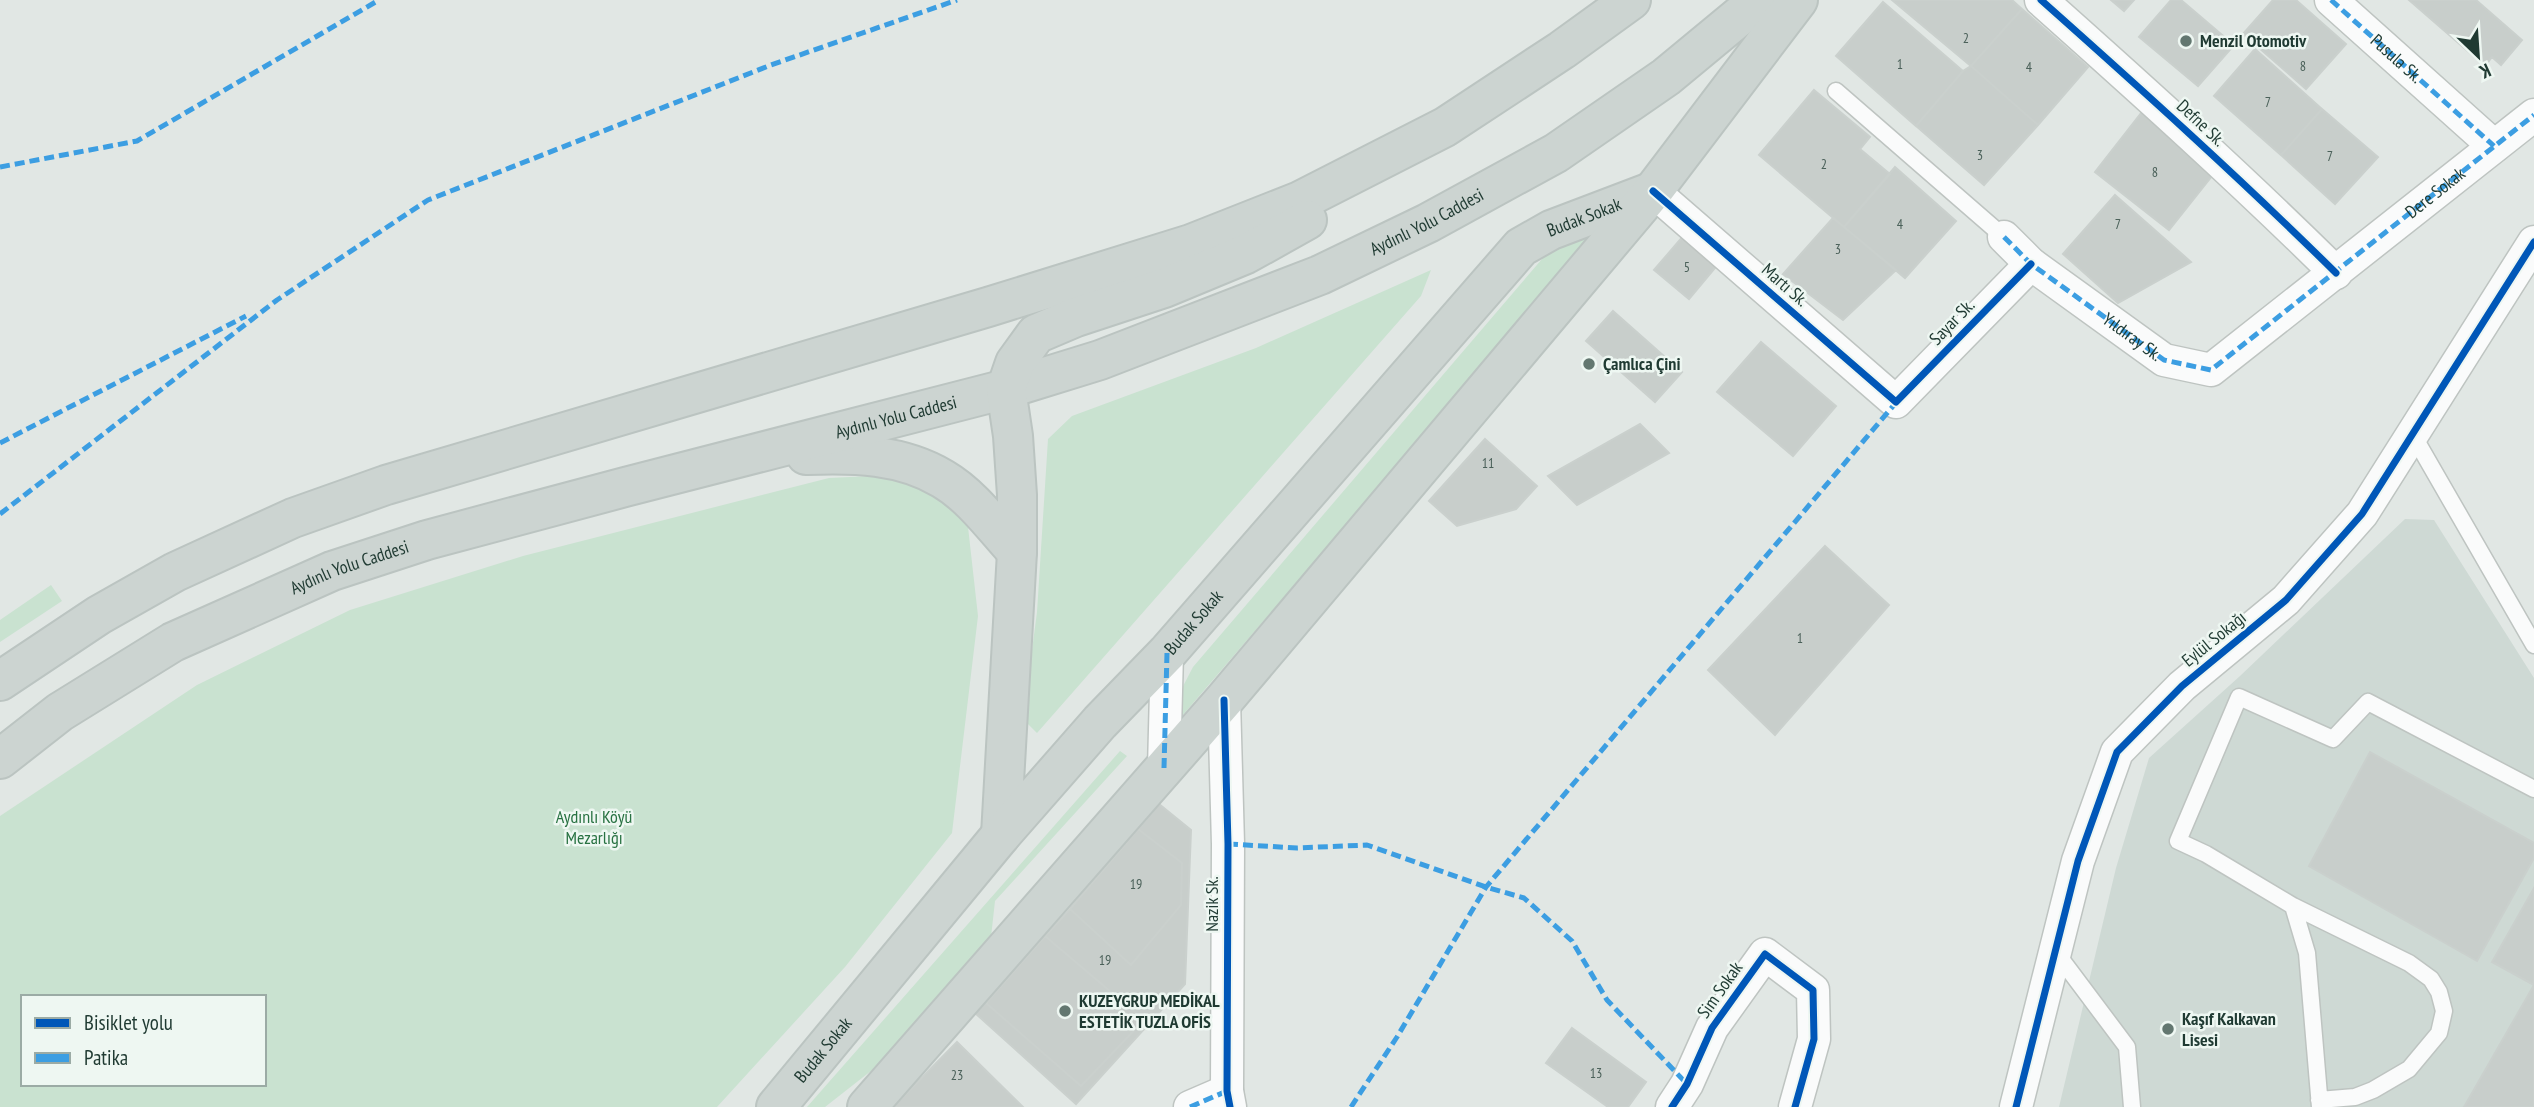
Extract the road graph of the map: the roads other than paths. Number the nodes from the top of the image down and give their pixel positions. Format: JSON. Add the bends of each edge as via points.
{"nodes":[{"id":1,"x":1631,"y":0,"type":"edge"},
{"id":2,"x":1759,"y":0,"type":"edge"},
{"id":3,"x":1798,"y":0,"type":"edge"},
{"id":4,"x":2040,"y":0,"type":"edge"},
{"id":5,"x":2331,"y":0,"type":"edge"},
{"id":6,"x":1836,"y":91,"type":"dead end"},
{"id":7,"x":2534,"y":116,"type":"edge"},
{"id":8,"x":1445,"y":127,"type":"junction"},
{"id":9,"x":2494,"y":146,"type":"junction"},
{"id":10,"x":1653,"y":191,"type":"junction"},
{"id":11,"x":2004,"y":237,"type":"joint"},
{"id":12,"x":2534,"y":242,"type":"edge"},
{"id":13,"x":2031,"y":264,"type":"junction"},
{"id":14,"x":2336,"y":273,"type":"junction"},
{"id":15,"x":1006,"y":390,"type":"junction"},
{"id":16,"x":1896,"y":402,"type":"joint"},
{"id":17,"x":2413,"y":435,"type":"junction"},
{"id":18,"x":724,"y":462,"type":"junction"},
{"id":19,"x":1017,"y":552,"type":"junction"},
{"id":20,"x":2534,"y":645,"type":"edge"},
{"id":21,"x":1167,"y":653,"type":"junction"},
{"id":22,"x":0,"y":681,"type":"edge"},
{"id":23,"x":1224,"y":700,"type":"junction"},
{"id":24,"x":0,"y":759,"type":"edge"},
{"id":25,"x":1164,"y":768,"type":"junction"},
{"id":26,"x":2534,"y":789,"type":"edge"},
{"id":27,"x":1001,"y":835,"type":"junction"},
{"id":28,"x":2293,"y":906,"type":"junction"},
{"id":29,"x":2055,"y":951,"type":"junction"},
{"id":30,"x":1229,"y":1099,"type":"edge"},
{"id":31,"x":2320,"y":1103,"type":"edge"},
{"id":32,"x":776,"y":1107,"type":"edge"},
{"id":33,"x":867,"y":1107,"type":"edge"},
{"id":34,"x":1191,"y":1107,"type":"edge"},
{"id":35,"x":1672,"y":1107,"type":"edge"},
{"id":36,"x":1795,"y":1107,"type":"edge"},
{"id":37,"x":2017,"y":1107,"type":"edge"},
{"id":38,"x":2132,"y":1107,"type":"edge"}],
"edges":[{"from":1,"to":8,"type":"main road"},
{"from":2,"to":15,"type":"main road","name":"Aydınlı Yolu Caddesi","via":[[1666,78],[1556,153],[1428,223],[1320,275],[1197,324]]},
{"from":3,"to":10,"type":"main road","name":"Budak Sokak"},
{"from":4,"to":14,"type":"street","name":"Defne Sk.","via":[[2142,89]]},
{"from":5,"to":9,"type":"street","name":"Pusula Sk."},
{"from":6,"to":11,"type":"lane"},
{"from":7,"to":9,"type":"street","name":"Dere Sokak"},
{"from":8,"to":15,"type":"main road","via":[[1360,187],[1245,254],[1036,334],[1015,363]]},
{"from":8,"to":22,"type":"main road","via":[[1300,201],[1191,244],[386,485],[293,518],[175,572],[99,615]]},
{"from":9,"to":14,"type":"street","name":"Dere Sokak"},
{"from":10,"to":16,"type":"street","name":"Martı Sk."},
{"from":10,"to":21,"type":"main road","name":"Budak Sokak","via":[[1551,230],[1521,247]]},
{"from":10,"to":23,"type":"main road","name":"Budak Sokak"},
{"from":11,"to":13,"type":"street","name":"Yıldıray Sk."},
{"from":12,"to":17,"type":"street","name":"Eylül Sokağı"},
{"from":13,"to":14,"type":"street","name":"Yıldıray Sk.","via":[[2164,360],[2211,370]]},
{"from":13,"to":16,"type":"street","name":"Sayar Sk."},
{"from":15,"to":18,"type":"main road","name":"Aydınlı Yolu Caddesi"},
{"from":15,"to":19,"type":"main road","via":[[1013,436]]},
{"from":17,"to":20,"type":"lane"},
{"from":17,"to":29,"type":"street","name":"Eylül Sokağı","via":[[2362,514],[2286,600],[2182,686],[2117,752],[2078,861]]},
{"from":18,"to":19,"type":"main road","via":[[839,453],[901,460],[944,480]]},
{"from":18,"to":24,"type":"main road","name":"Aydınlı Yolu Caddesi","via":[[427,540],[332,571],[173,642],[60,712]]},
{"from":19,"to":27,"type":"main road"},
{"from":21,"to":25,"type":"street"},
{"from":21,"to":27,"type":"main road","name":"Budak Sokak"},
{"from":23,"to":25,"type":"main road","name":"Budak Sokak"},
{"from":23,"to":30,"type":"street","name":"Nazik Sk."},
{"from":25,"to":33,"type":"main road","name":"Budak Sokak"},
{"from":26,"to":28,"type":"lane","via":[[2368,702],[2333,739],[2239,697],[2178,841]]},
{"from":27,"to":32,"type":"main road","name":"Budak Sokak"},
{"from":28,"to":31,"type":"lane","via":[[2307,953]]},
{"from":28,"to":31,"type":"lane","via":[[2409,963],[2431,979],[2444,1011],[2439,1033],[2409,1069],[2355,1097]]},
{"from":29,"to":37,"type":"street","name":"Eylül Sokağı"},
{"from":29,"to":38,"type":"lane","via":[[2127,1047]]},
{"from":30,"to":34,"type":"street"},
{"from":35,"to":36,"type":"street","name":"Sim Sokak","via":[[1712,1028],[1765,954],[1813,990],[1814,1040]]}]}
